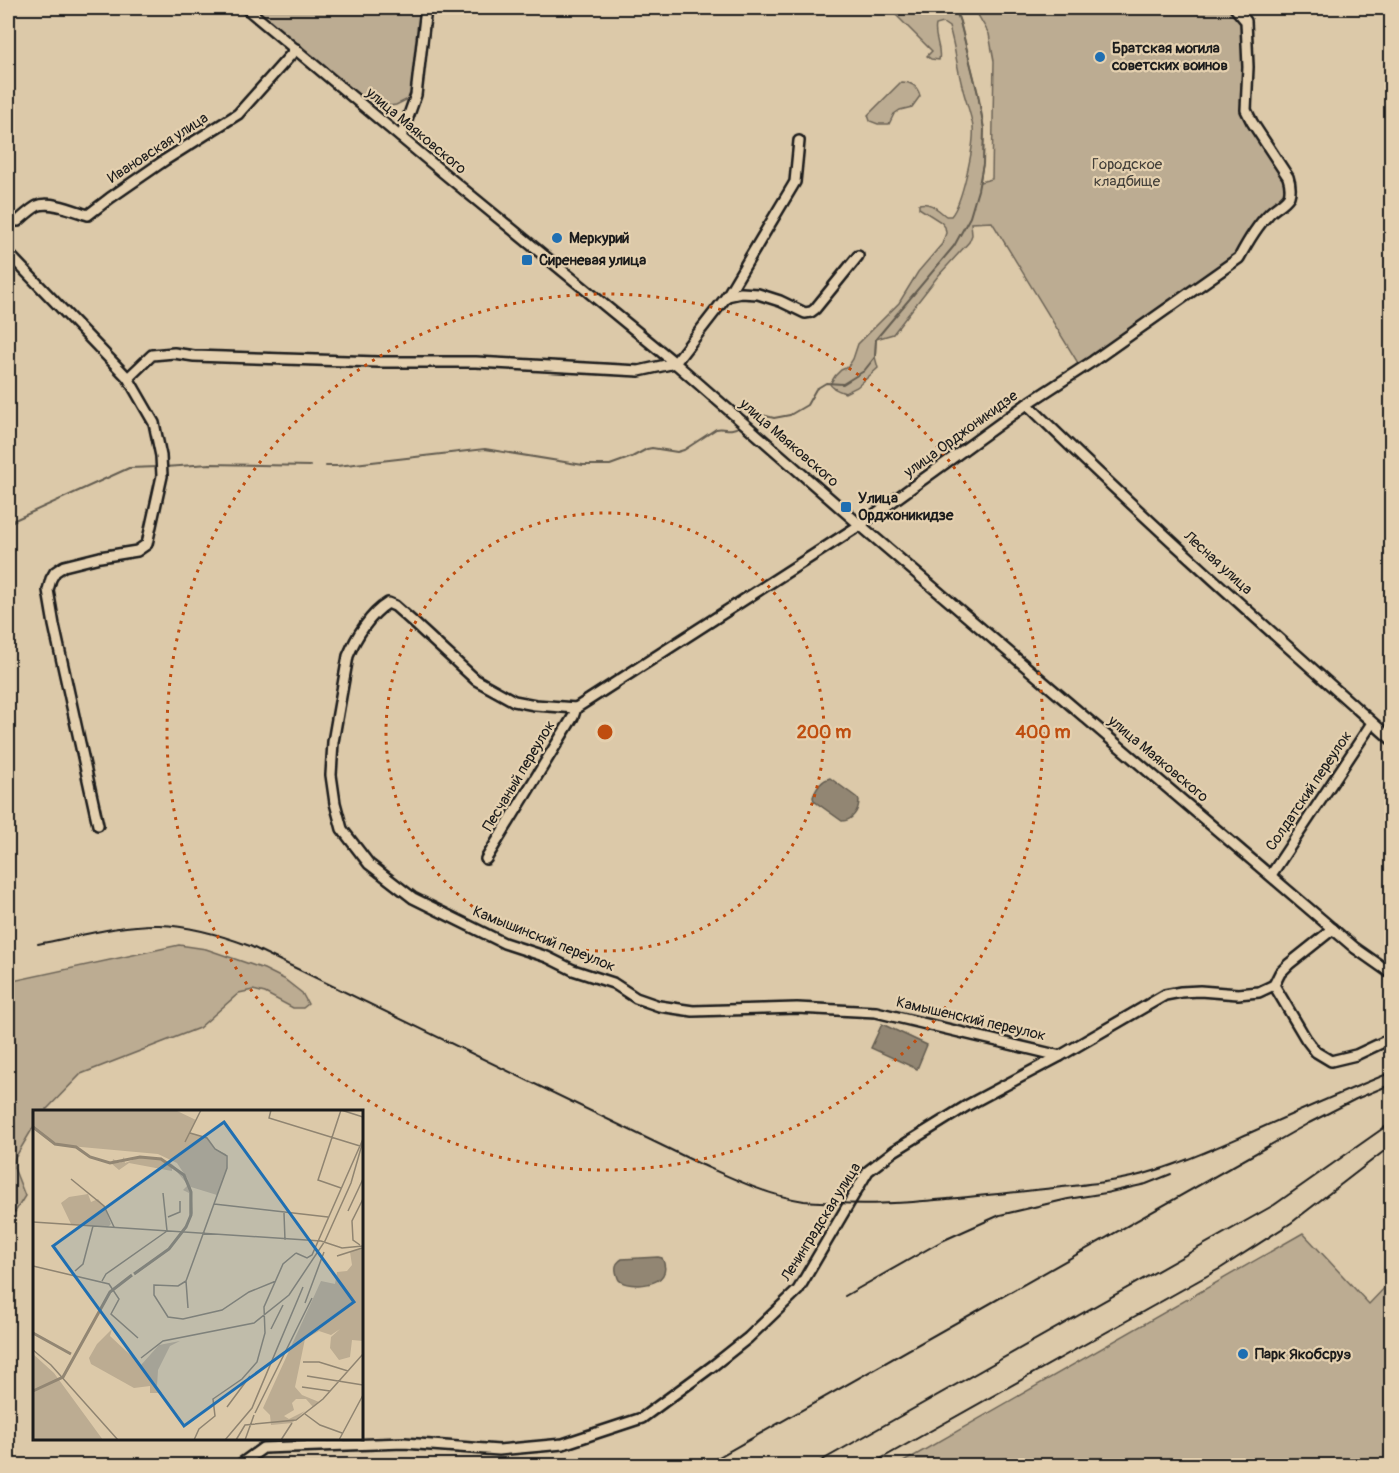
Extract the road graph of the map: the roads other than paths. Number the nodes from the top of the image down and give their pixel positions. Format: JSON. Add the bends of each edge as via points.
{"nodes":[{"id":1,"x":246,"y":8,"type":"edge"},
{"id":2,"x":426,"y":8,"type":"edge"},
{"id":3,"x":1236,"y":8,"type":"edge"},
{"id":4,"x":296,"y":49,"type":"junction"},
{"id":5,"x":401,"y":137,"type":"junction"},
{"id":6,"x":799,"y":141,"type":"dead end"},
{"id":7,"x":18,"y":221,"type":"dead end"},
{"id":8,"x":8,"y":253,"type":"edge"},
{"id":9,"x":858,"y":256,"type":"dead end"},
{"id":10,"x":727,"y":296,"type":"junction"},
{"id":11,"x":675,"y":363,"type":"junction"},
{"id":12,"x":128,"y":378,"type":"junction"},
{"id":13,"x":1027,"y":404,"type":"junction"},
{"id":14,"x":860,"y":525,"type":"junction"},
{"id":15,"x":576,"y":708,"type":"junction"},
{"id":16,"x":1372,"y":723,"type":"junction"},
{"id":17,"x":1392,"y":740,"type":"edge"},
{"id":18,"x":98,"y":825,"type":"dead end"},
{"id":19,"x":486,"y":860,"type":"dead end"},
{"id":20,"x":1271,"y":875,"type":"junction"},
{"id":21,"x":1333,"y":929,"type":"junction"},
{"id":22,"x":1392,"y":974,"type":"edge"},
{"id":23,"x":1274,"y":985,"type":"junction"},
{"id":24,"x":876,"y":1012,"type":"joint"},
{"id":25,"x":1392,"y":1038,"type":"edge"},
{"id":26,"x":1060,"y":1056,"type":"junction"},
{"id":27,"x":238,"y":1466,"type":"edge"}],
"edges":[{"from":1,"to":4,"type":"street","name":"улица Маяковского"},
{"from":2,"to":5,"type":"street","via":[[416,95]]},
{"from":3,"to":13,"type":"street","name":"улица Орджоникидзе","via":[[1246,21],[1246,110],[1288,177],[1289,195],[1269,214],[1239,258]]},
{"from":4,"to":5,"type":"street","name":"улица Маяковского"},
{"from":4,"to":7,"type":"street","name":"Ивановская улица","via":[[238,114],[88,215],[48,204],[39,205]]},
{"from":5,"to":11,"type":"street","name":"улица Маяковского"},
{"from":6,"to":10,"type":"street","via":[[795,182]]},
{"from":8,"to":12,"type":"street"},
{"from":9,"to":10,"type":"street","via":[[811,312],[758,294]]},
{"from":10,"to":11,"type":"street"},
{"from":11,"to":12,"type":"street","via":[[639,371],[174,353],[152,355]]},
{"from":11,"to":14,"type":"street","name":"улица Маяковского"},
{"from":12,"to":18,"type":"street","via":[[154,423],[161,456],[162,476],[147,544],[137,551],[64,566],[55,572],[48,590]]},
{"from":13,"to":14,"type":"street","name":"улица Орджоникидзе"},
{"from":13,"to":16,"type":"street","name":"Лесная улица","via":[[1136,509]]},
{"from":14,"to":15,"type":"street","name":"улица Орджоникидзе"},
{"from":14,"to":20,"type":"street","name":"улица Маяковского"},
{"from":15,"to":19,"type":"street","name":"Песчаный переулок"},
{"from":15,"to":24,"type":"street","name":"Камышинский переулок","via":[[514,702],[476,680],[388,603],[369,621],[348,656],[331,775],[342,829],[369,864],[413,898],[504,943],[613,983],[636,998],[659,1006],[693,1011],[797,1008]]},
{"from":16,"to":17,"type":"street","name":"Лесная улица"},
{"from":16,"to":20,"type":"street","name":"Солдатский переулок"},
{"from":20,"to":21,"type":"street","name":"улица Маяковского"},
{"from":21,"to":22,"type":"street","name":"улица Маяковского"},
{"from":21,"to":23,"type":"street","via":[[1288,964]]},
{"from":23,"to":25,"type":"street","via":[[1306,1039],[1316,1052],[1331,1061],[1356,1055]]},
{"from":23,"to":26,"type":"street","name":"Ленинградская улица","via":[[1238,994],[1200,991],[1165,995]]},
{"from":24,"to":26,"type":"street","name":"Камышенский переулок"},
{"from":26,"to":27,"type":"street","name":"Ленинградская улица","via":[[968,1105],[868,1171],[798,1290],[748,1338],[642,1418],[563,1444],[499,1450],[404,1443],[263,1448]]}]}
